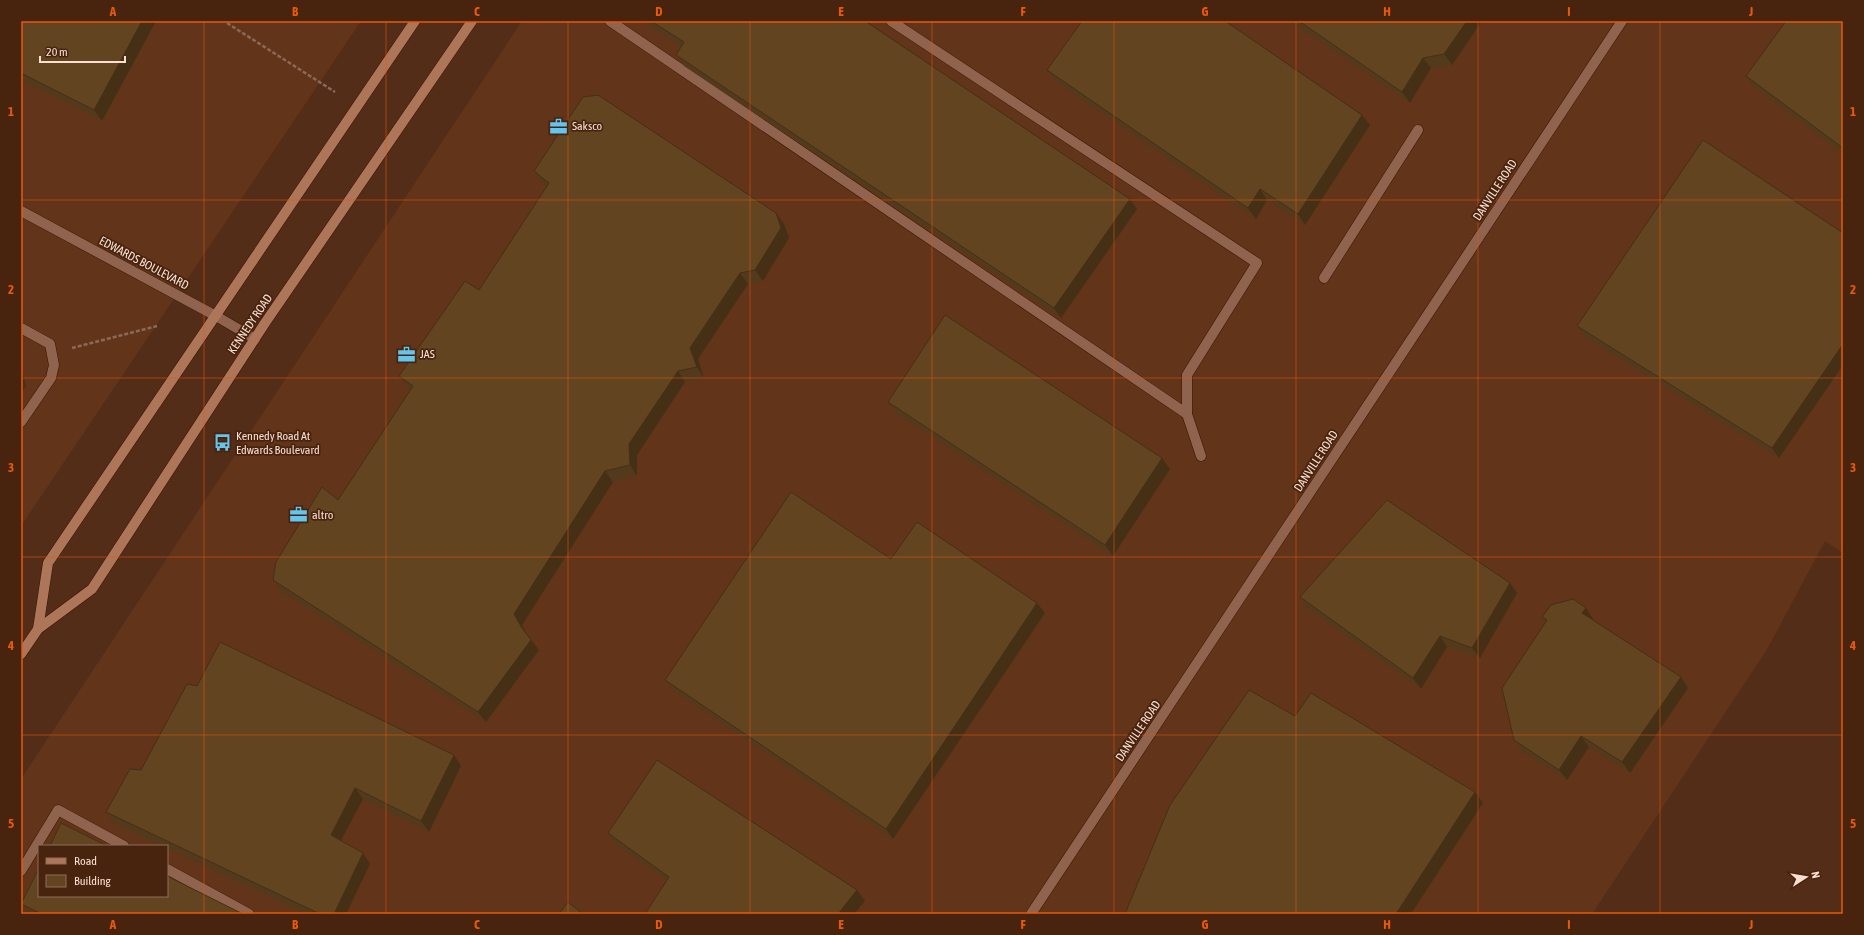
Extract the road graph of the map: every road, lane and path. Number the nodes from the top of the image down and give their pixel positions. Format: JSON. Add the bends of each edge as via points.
{"nodes":[{"id":1,"x":415,"y":21,"type":"edge"},
{"id":2,"x":472,"y":21,"type":"edge"},
{"id":3,"x":610,"y":21,"type":"edge"},
{"id":4,"x":891,"y":21,"type":"edge"},
{"id":5,"x":1622,"y":21,"type":"edge"},
{"id":6,"x":227,"y":23,"type":"dead end"},
{"id":7,"x":335,"y":92,"type":"dead end"},
{"id":8,"x":1418,"y":130,"type":"dead end"},
{"id":9,"x":21,"y":211,"type":"edge"},
{"id":10,"x":1324,"y":278,"type":"dead end"},
{"id":11,"x":216,"y":316,"type":"junction"},
{"id":12,"x":157,"y":326,"type":"dead end"},
{"id":13,"x":21,"y":328,"type":"edge"},
{"id":14,"x":255,"y":339,"type":"junction"},
{"id":15,"x":52,"y":353,"type":"junction"},
{"id":16,"x":1187,"y":414,"type":"junction"},
{"id":17,"x":21,"y":422,"type":"edge"},
{"id":18,"x":1201,"y":456,"type":"dead end"},
{"id":19,"x":38,"y":629,"type":"junction"},
{"id":20,"x":21,"y":654,"type":"edge"},
{"id":21,"x":122,"y":845,"type":"edge"},
{"id":22,"x":168,"y":870,"type":"edge"},
{"id":23,"x":21,"y":871,"type":"edge"},
{"id":24,"x":249,"y":914,"type":"edge"},
{"id":25,"x":1031,"y":914,"type":"edge"}],
"edges":[{"from":1,"to":11,"type":"main road","name":"KENNEDY ROAD"},
{"from":2,"to":14,"type":"main road","name":"KENNEDY ROAD"},
{"from":3,"to":16,"type":"street"},
{"from":4,"to":16,"type":"street","via":[[1257,263],[1187,375]]},
{"from":5,"to":25,"type":"street","name":"DANVILLE ROAD"},
{"from":6,"to":7,"type":"path"},
{"from":8,"to":10,"type":"street"},
{"from":9,"to":11,"type":"street","name":"EDWARDS BOULEVARD"},
{"from":11,"to":14,"type":"street","name":"EDWARDS BOULEVARD"},
{"from":11,"to":19,"type":"main road","name":"KENNEDY ROAD","via":[[48,563]]},
{"from":12,"to":15,"type":"path"},
{"from":13,"to":15,"type":"street","via":[[50,344]]},
{"from":14,"to":19,"type":"main road","name":"KENNEDY ROAD","via":[[92,589]]},
{"from":15,"to":17,"type":"street","via":[[54,365],[51,378]]},
{"from":16,"to":18,"type":"street"},
{"from":19,"to":20,"type":"main road","name":"KENNEDY ROAD"},
{"from":21,"to":23,"type":"street","via":[[58,810]]},
{"from":22,"to":24,"type":"street"}]}
